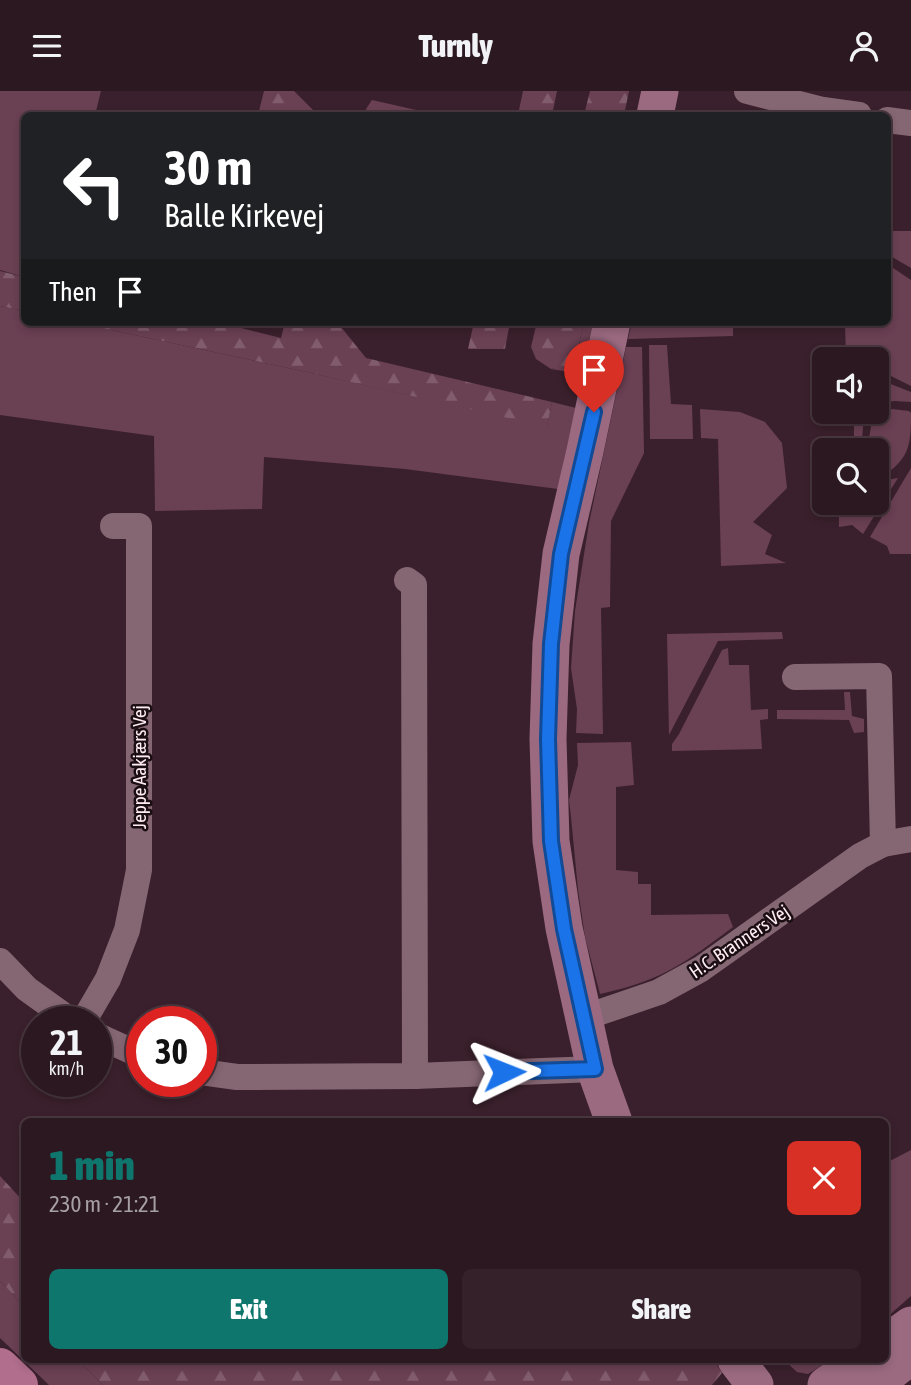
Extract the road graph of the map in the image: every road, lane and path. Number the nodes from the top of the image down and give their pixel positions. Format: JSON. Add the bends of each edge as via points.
{"nodes":[{"id":1,"x":660,"y":91,"type":"edge"},
{"id":2,"x":747,"y":91,"type":"edge"},
{"id":3,"x":825,"y":101,"type":"edge"},
{"id":4,"x":656,"y":112,"type":"edge"},
{"id":5,"x":852,"y":112,"type":"edge"},
{"id":6,"x":891,"y":120,"type":"edge"},
{"id":7,"x":911,"y":123,"type":"edge"},
{"id":8,"x":611,"y":326,"type":"edge"},
{"id":9,"x":113,"y":526,"type":"dead end"},
{"id":10,"x":407,"y":580,"type":"dead end"},
{"id":11,"x":795,"y":677,"type":"dead end"},
{"id":12,"x":911,"y":839,"type":"edge"},
{"id":13,"x":883,"y":844,"type":"junction"},
{"id":14,"x":0,"y":961,"type":"edge"},
{"id":15,"x":51,"y":1006,"type":"edge"},
{"id":16,"x":92,"y":1006,"type":"edge"},
{"id":17,"x":583,"y":1018,"type":"junction"},
{"id":18,"x":595,"y":1069,"type":"junction"},
{"id":19,"x":217,"y":1074,"type":"edge"},
{"id":20,"x":415,"y":1076,"type":"junction"},
{"id":21,"x":613,"y":1118,"type":"edge"},
{"id":22,"x":911,"y":1325,"type":"edge"},
{"id":23,"x":889,"y":1341,"type":"edge"},
{"id":24,"x":911,"y":1356,"type":"edge"},
{"id":25,"x":738,"y":1363,"type":"edge"},
{"id":26,"x":859,"y":1363,"type":"edge"},
{"id":27,"x":0,"y":1367,"type":"edge"},
{"id":28,"x":19,"y":1385,"type":"edge"},
{"id":29,"x":755,"y":1385,"type":"edge"},
{"id":30,"x":826,"y":1385,"type":"edge"},
{"id":31,"x":874,"y":1385,"type":"edge"}],
"edges":[{"from":1,"to":4,"type":"street"},
{"from":2,"to":3,"type":"street"},
{"from":3,"to":5,"type":"street"},
{"from":6,"to":7,"type":"street"},
{"from":8,"to":17,"type":"street","via":[[561,554],[551,644],[551,841]]},
{"from":9,"to":16,"type":"street","name":"Jeppe Aakjærs Vej","via":[[139,526],[139,870],[127,930]]},
{"from":10,"to":20,"type":"street","via":[[414,585]]},
{"from":11,"to":13,"type":"street","via":[[879,676]]},
{"from":12,"to":13,"type":"street","name":"H.C. Branners Vej"},
{"from":13,"to":17,"type":"street","name":"H.C. Branners Vej","via":[[701,969],[659,992]]},
{"from":14,"to":15,"type":"street"},
{"from":17,"to":18,"type":"street"},
{"from":18,"to":20,"type":"street"},
{"from":18,"to":21,"type":"street"},
{"from":19,"to":20,"type":"street"},
{"from":22,"to":23,"type":"street"},
{"from":24,"to":31,"type":"street"},
{"from":25,"to":29,"type":"street"},
{"from":26,"to":30,"type":"street"},
{"from":27,"to":28,"type":"main road"}]}
